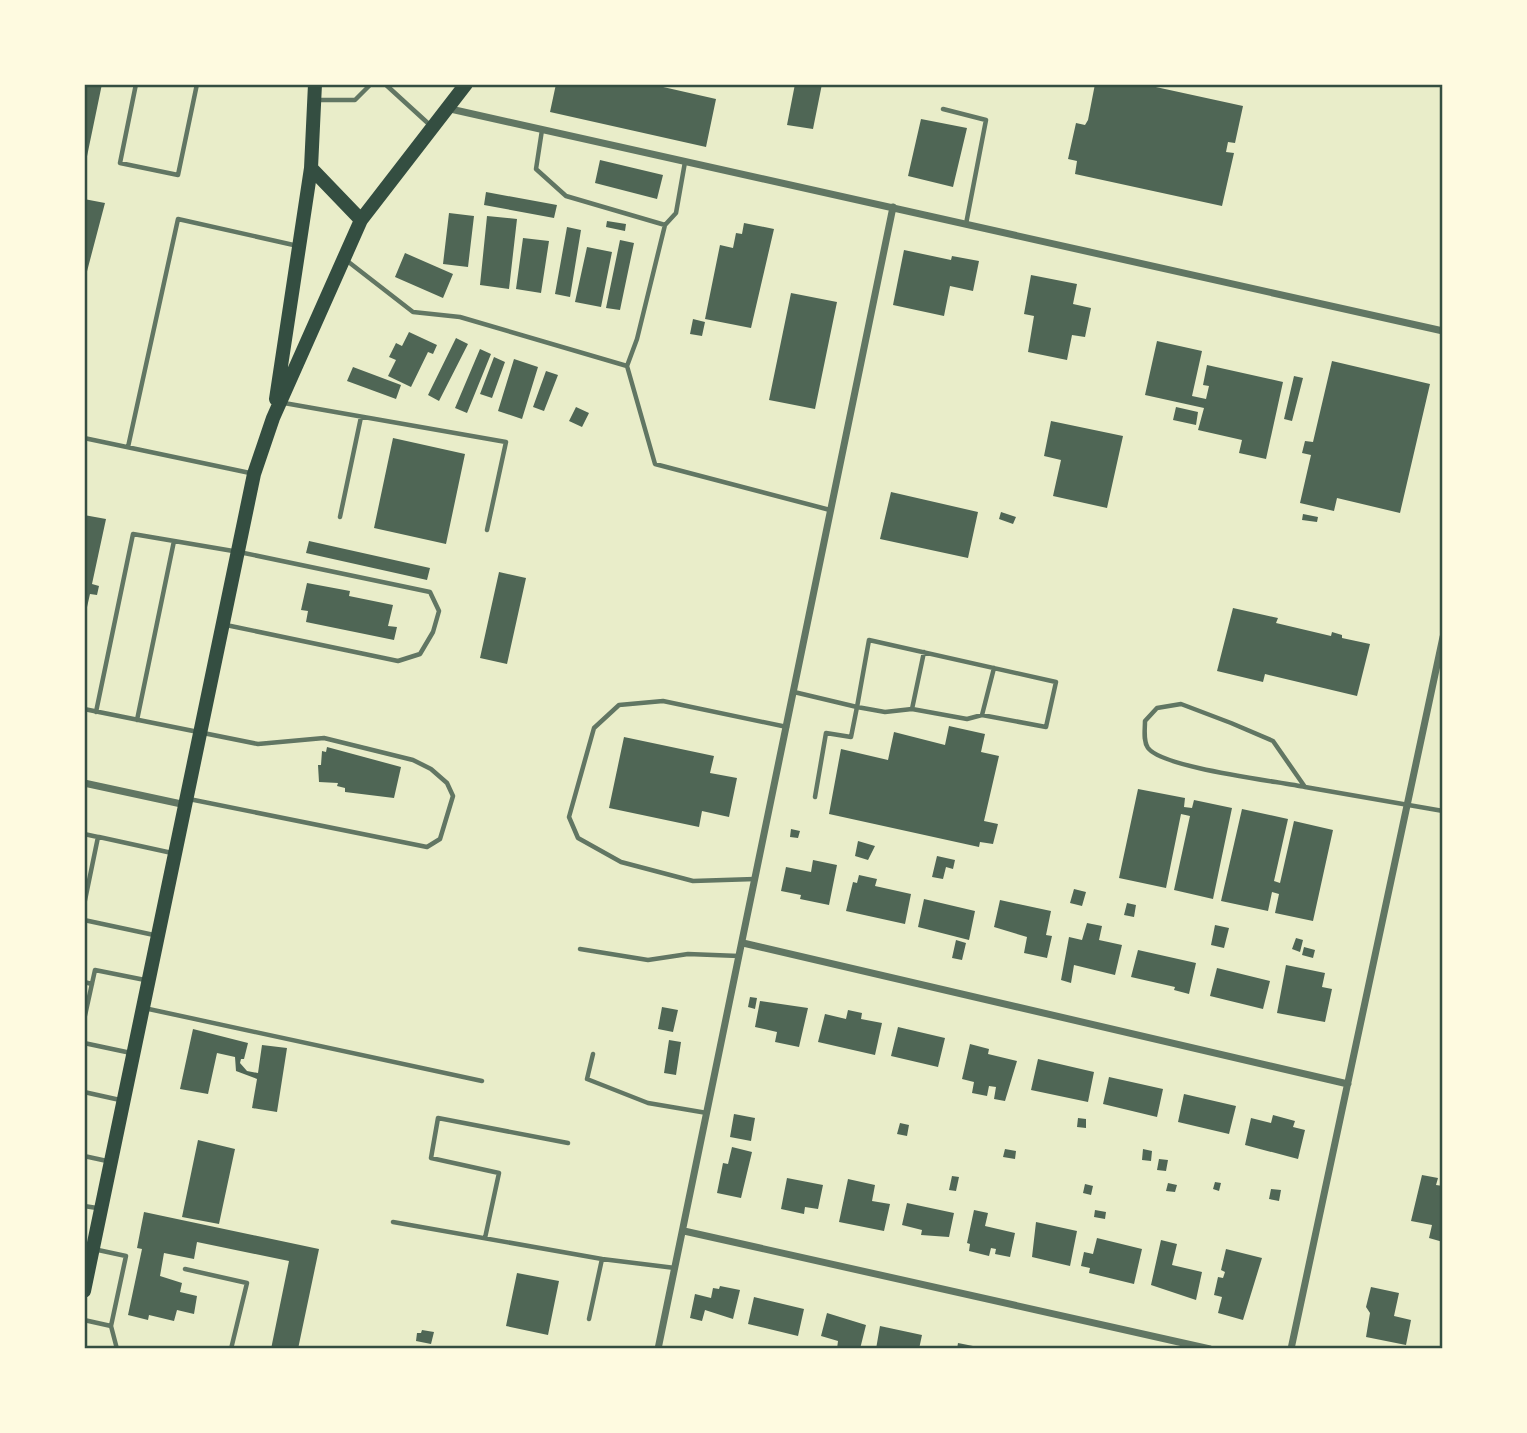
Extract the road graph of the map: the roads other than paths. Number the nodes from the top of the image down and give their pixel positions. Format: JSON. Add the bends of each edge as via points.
{"nodes":[{"id":1,"x":136,"y":84,"type":"edge"},
{"id":2,"x":197,"y":84,"type":"edge"},
{"id":3,"x":315,"y":84,"type":"edge"},
{"id":4,"x":371,"y":84,"type":"edge"},
{"id":5,"x":385,"y":84,"type":"edge"},
{"id":6,"x":466,"y":84,"type":"edge"},
{"id":7,"x":314,"y":100,"type":"junction"},
{"id":8,"x":446,"y":108,"type":"junction"},
{"id":9,"x":943,"y":109,"type":"dead end"},
{"id":10,"x":432,"y":126,"type":"junction"},
{"id":11,"x":542,"y":129,"type":"junction"},
{"id":12,"x":685,"y":161,"type":"junction"},
{"id":13,"x":311,"y":168,"type":"junction"},
{"id":14,"x":893,"y":207,"type":"junction"},
{"id":15,"x":361,"y":220,"type":"junction"},
{"id":16,"x":966,"y":224,"type":"junction"},
{"id":17,"x":665,"y":225,"type":"junction"},
{"id":18,"x":299,"y":246,"type":"junction"},
{"id":19,"x":344,"y":258,"type":"junction"},
{"id":20,"x":1443,"y":331,"type":"edge"},
{"id":21,"x":627,"y":366,"type":"junction"},
{"id":22,"x":280,"y":402,"type":"junction"},
{"id":23,"x":361,"y":416,"type":"junction"},
{"id":24,"x":273,"y":418,"type":"junction"},
{"id":25,"x":84,"y":438,"type":"edge"},
{"id":26,"x":128,"y":447,"type":"junction"},
{"id":27,"x":254,"y":474,"type":"junction"},
{"id":28,"x":831,"y":510,"type":"junction"},
{"id":29,"x":340,"y":517,"type":"dead end"},
{"id":30,"x":487,"y":530,"type":"dead end"},
{"id":31,"x":174,"y":541,"type":"junction"},
{"id":32,"x":239,"y":552,"type":"junction"},
{"id":33,"x":224,"y":625,"type":"junction"},
{"id":34,"x":1443,"y":637,"type":"edge"},
{"id":35,"x":924,"y":652,"type":"junction"},
{"id":36,"x":1441,"y":658,"type":"edge"},
{"id":37,"x":994,"y":668,"type":"junction"},
{"id":38,"x":794,"y":692,"type":"junction"},
{"id":39,"x":857,"y":707,"type":"junction"},
{"id":40,"x":84,"y":709,"type":"edge"},
{"id":41,"x":912,"y":709,"type":"junction"},
{"id":42,"x":96,"y":712,"type":"junction"},
{"id":43,"x":982,"y":715,"type":"junction"},
{"id":44,"x":136,"y":720,"type":"junction"},
{"id":45,"x":787,"y":727,"type":"junction"},
{"id":46,"x":202,"y":733,"type":"junction"},
{"id":47,"x":84,"y":783,"type":"edge"},
{"id":48,"x":1305,"y":787,"type":"junction"},
{"id":49,"x":815,"y":797,"type":"dead end"},
{"id":50,"x":188,"y":802,"type":"junction"},
{"id":51,"x":1407,"y":805,"type":"junction"},
{"id":52,"x":1443,"y":811,"type":"edge"},
{"id":53,"x":84,"y":834,"type":"edge"},
{"id":54,"x":98,"y":837,"type":"junction"},
{"id":55,"x":177,"y":854,"type":"junction"},
{"id":56,"x":756,"y":879,"type":"junction"},
{"id":57,"x":84,"y":905,"type":"edge"},
{"id":58,"x":84,"y":920,"type":"edge"},
{"id":59,"x":159,"y":936,"type":"junction"},
{"id":60,"x":743,"y":943,"type":"junction"},
{"id":61,"x":580,"y":949,"type":"dead end"},
{"id":62,"x":740,"y":957,"type":"junction"},
{"id":63,"x":150,"y":981,"type":"junction"},
{"id":64,"x":84,"y":982,"type":"edge"},
{"id":65,"x":92,"y":984,"type":"junction"},
{"id":66,"x":144,"y":1008,"type":"junction"},
{"id":67,"x":84,"y":1020,"type":"edge"},
{"id":68,"x":84,"y":1043,"type":"edge"},
{"id":69,"x":134,"y":1054,"type":"junction"},
{"id":70,"x":593,"y":1054,"type":"dead end"},
{"id":71,"x":482,"y":1081,"type":"dead end"},
{"id":72,"x":1348,"y":1084,"type":"junction"},
{"id":73,"x":84,"y":1092,"type":"edge"},
{"id":74,"x":124,"y":1101,"type":"junction"},
{"id":75,"x":708,"y":1113,"type":"junction"},
{"id":76,"x":568,"y":1143,"type":"dead end"},
{"id":77,"x":84,"y":1156,"type":"edge"},
{"id":78,"x":112,"y":1162,"type":"junction"},
{"id":79,"x":84,"y":1206,"type":"edge"},
{"id":80,"x":102,"y":1209,"type":"junction"},
{"id":81,"x":393,"y":1222,"type":"dead end"},
{"id":82,"x":684,"y":1231,"type":"junction"},
{"id":83,"x":485,"y":1238,"type":"junction"},
{"id":84,"x":88,"y":1248,"type":"edge"},
{"id":85,"x":602,"y":1259,"type":"junction"},
{"id":86,"x":676,"y":1268,"type":"junction"},
{"id":87,"x":185,"y":1269,"type":"dead end"},
{"id":88,"x":84,"y":1291,"type":"edge"},
{"id":89,"x":589,"y":1319,"type":"dead end"},
{"id":90,"x":84,"y":1320,"type":"edge"},
{"id":91,"x":111,"y":1326,"type":"junction"},
{"id":92,"x":117,"y":1349,"type":"edge"},
{"id":93,"x":231,"y":1349,"type":"edge"},
{"id":94,"x":658,"y":1349,"type":"edge"},
{"id":95,"x":1210,"y":1349,"type":"edge"},
{"id":96,"x":1291,"y":1349,"type":"edge"}],
"edges":[{"from":1,"to":2,"type":"lane","via":[[120,163],[178,175]]},
{"from":3,"to":7,"type":"highway"},
{"from":4,"to":7,"type":"lane","via":[[355,100]]},
{"from":5,"to":10,"type":"lane"},
{"from":6,"to":8,"type":"highway"},
{"from":7,"to":13,"type":"highway"},
{"from":8,"to":10,"type":"highway"},
{"from":8,"to":11,"type":"street"},
{"from":9,"to":16,"type":"lane","via":[[986,120]]},
{"from":10,"to":15,"type":"highway"},
{"from":11,"to":12,"type":"street"},
{"from":11,"to":17,"type":"lane","via":[[536,169],[566,196]]},
{"from":12,"to":14,"type":"street"},
{"from":12,"to":17,"type":"lane","via":[[676,213]]},
{"from":13,"to":15,"type":"highway"},
{"from":13,"to":18,"type":"highway"},
{"from":14,"to":16,"type":"street"},
{"from":14,"to":28,"type":"street"},
{"from":15,"to":19,"type":"highway"},
{"from":16,"to":20,"type":"street"},
{"from":17,"to":21,"type":"lane"},
{"from":18,"to":24,"type":"highway"},
{"from":18,"to":26,"type":"lane","via":[[178,219]]},
{"from":19,"to":21,"type":"lane","via":[[413,312],[460,317]]},
{"from":19,"to":22,"type":"highway"},
{"from":21,"to":28,"type":"lane","via":[[654,464]]},
{"from":22,"to":23,"type":"lane"},
{"from":22,"to":24,"type":"highway"},
{"from":23,"to":29,"type":"lane"},
{"from":23,"to":30,"type":"lane","via":[[506,442]]},
{"from":24,"to":27,"type":"highway"},
{"from":25,"to":26,"type":"lane"},
{"from":26,"to":27,"type":"lane"},
{"from":27,"to":32,"type":"highway"},
{"from":28,"to":38,"type":"street"},
{"from":31,"to":32,"type":"lane"},
{"from":31,"to":42,"type":"lane","via":[[133,534]]},
{"from":31,"to":44,"type":"lane"},
{"from":32,"to":33,"type":"highway"},
{"from":32,"to":33,"type":"lane","via":[[430,592],[439,611],[419,654],[398,661]]},
{"from":33,"to":46,"type":"highway"},
{"from":34,"to":36,"type":"street"},
{"from":35,"to":37,"type":"lane"},
{"from":35,"to":39,"type":"lane","via":[[869,640]]},
{"from":35,"to":41,"type":"lane"},
{"from":36,"to":51,"type":"street"},
{"from":37,"to":43,"type":"lane"},
{"from":37,"to":43,"type":"lane","via":[[1056,682],[1046,727]]},
{"from":38,"to":39,"type":"lane"},
{"from":38,"to":45,"type":"street"},
{"from":39,"to":41,"type":"lane","via":[[885,712]]},
{"from":39,"to":49,"type":"lane","via":[[851,737],[826,733]]},
{"from":40,"to":42,"type":"lane"},
{"from":41,"to":43,"type":"lane","via":[[967,719]]},
{"from":42,"to":44,"type":"lane"},
{"from":44,"to":46,"type":"lane"},
{"from":45,"to":56,"type":"street"},
{"from":45,"to":56,"type":"lane","via":[[663,701],[619,705],[594,728],[569,817],[578,838],[621,862],[693,881]]},
{"from":46,"to":50,"type":"highway"},
{"from":46,"to":50,"type":"lane","via":[[258,744],[324,738],[412,760],[439,776],[453,796],[440,839],[427,847]]},
{"from":47,"to":50,"type":"street"},
{"from":48,"to":48,"type":"lane","via":[[1273,741],[1231,723],[1181,704],[1157,708],[1144,721],[1149,749],[1172,762]]},
{"from":48,"to":51,"type":"lane"},
{"from":50,"to":55,"type":"highway"},
{"from":51,"to":52,"type":"lane"},
{"from":51,"to":72,"type":"street"},
{"from":53,"to":54,"type":"lane"},
{"from":54,"to":55,"type":"lane"},
{"from":54,"to":57,"type":"lane"},
{"from":55,"to":59,"type":"highway"},
{"from":56,"to":60,"type":"street"},
{"from":58,"to":59,"type":"lane"},
{"from":59,"to":63,"type":"highway"},
{"from":60,"to":62,"type":"street"},
{"from":60,"to":72,"type":"street"},
{"from":61,"to":62,"type":"lane","via":[[648,960],[688,954]]},
{"from":62,"to":75,"type":"street"},
{"from":63,"to":65,"type":"lane","via":[[95,970]]},
{"from":63,"to":66,"type":"highway"},
{"from":64,"to":65,"type":"lane"},
{"from":65,"to":67,"type":"lane"},
{"from":66,"to":69,"type":"highway"},
{"from":66,"to":71,"type":"lane"},
{"from":68,"to":69,"type":"lane"},
{"from":69,"to":74,"type":"highway"},
{"from":70,"to":75,"type":"lane","via":[[587,1079],[648,1103]]},
{"from":72,"to":96,"type":"street"},
{"from":73,"to":74,"type":"lane"},
{"from":74,"to":78,"type":"highway"},
{"from":75,"to":82,"type":"street"},
{"from":76,"to":83,"type":"lane","via":[[438,1118],[431,1158],[499,1173]]},
{"from":77,"to":78,"type":"lane"},
{"from":78,"to":80,"type":"highway"},
{"from":79,"to":80,"type":"lane"},
{"from":80,"to":84,"type":"highway"},
{"from":81,"to":83,"type":"lane"},
{"from":82,"to":86,"type":"street"},
{"from":82,"to":95,"type":"street"},
{"from":83,"to":85,"type":"lane"},
{"from":84,"to":88,"type":"highway"},
{"from":84,"to":91,"type":"lane","via":[[125,1256]]},
{"from":85,"to":86,"type":"lane"},
{"from":85,"to":89,"type":"lane"},
{"from":86,"to":94,"type":"street"},
{"from":87,"to":93,"type":"lane","via":[[247,1283]]},
{"from":90,"to":91,"type":"lane"},
{"from":91,"to":92,"type":"lane"}]}
